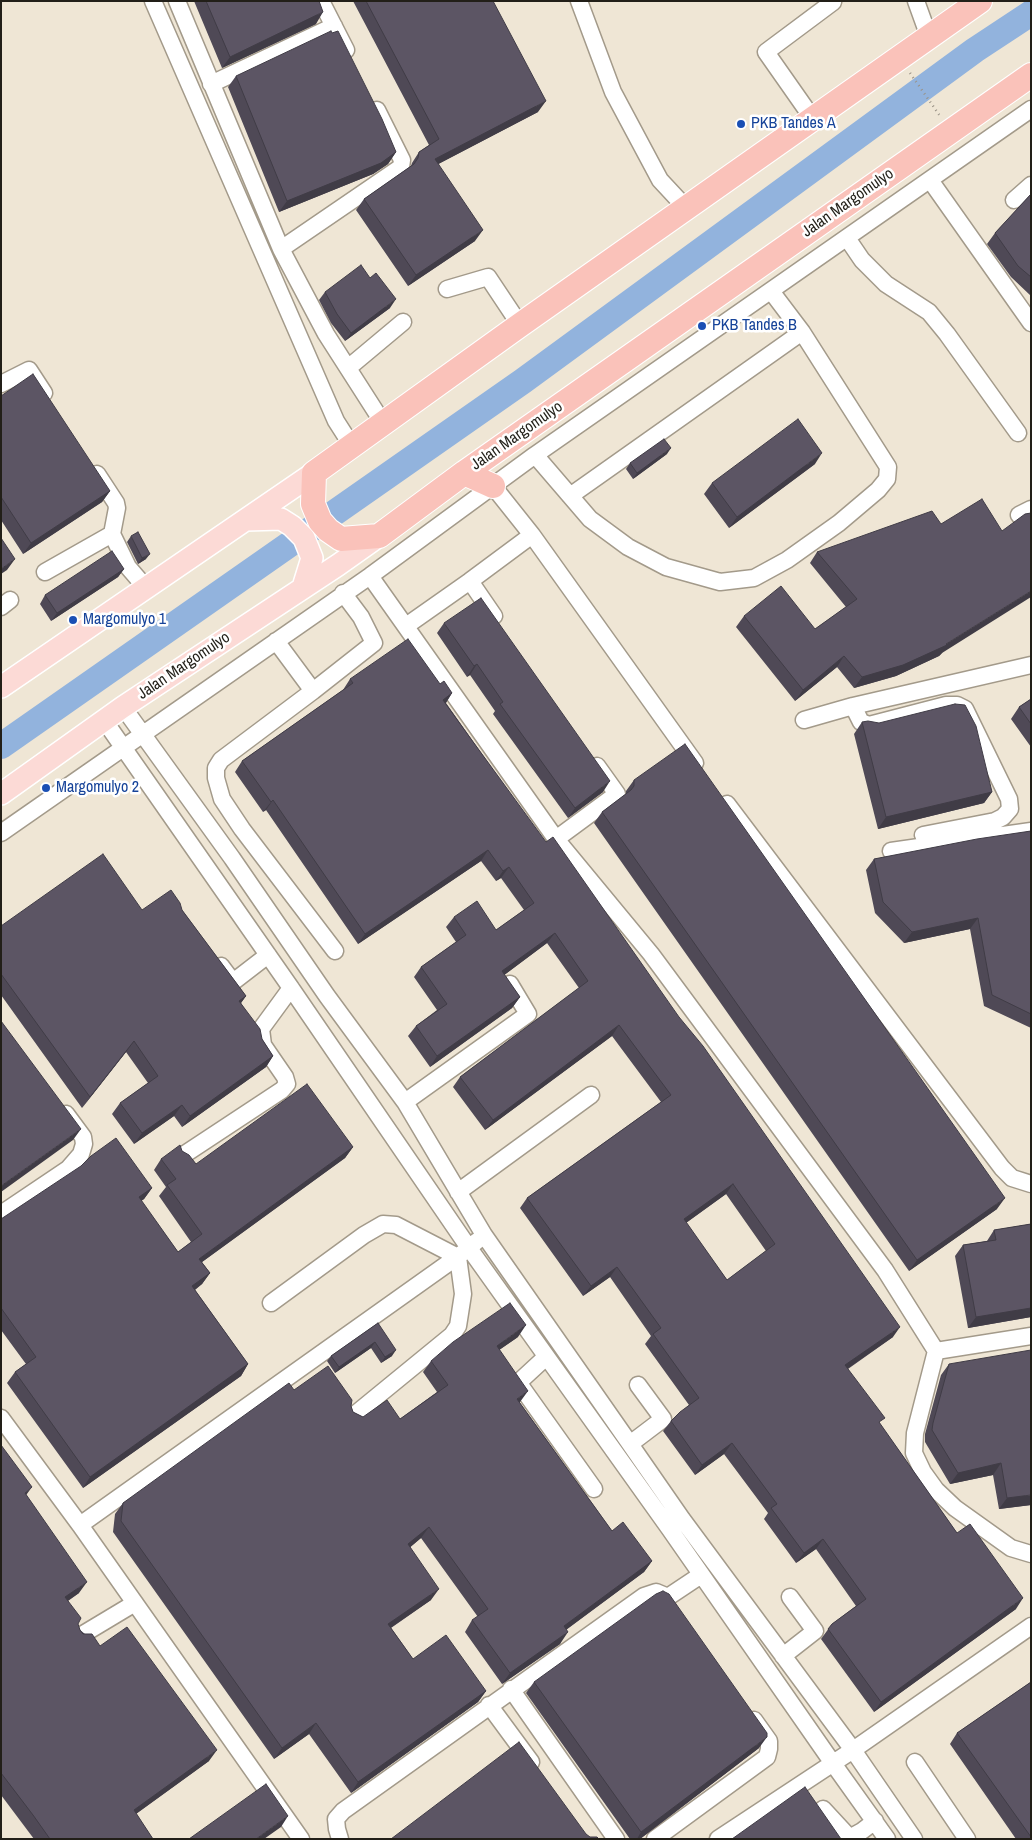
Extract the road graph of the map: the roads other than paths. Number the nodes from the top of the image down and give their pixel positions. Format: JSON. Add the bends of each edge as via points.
{"nodes":[{"id":1,"x":153,"y":1,"type":"edge"},
{"id":2,"x":176,"y":1,"type":"edge"},
{"id":3,"x":321,"y":1,"type":"edge"},
{"id":4,"x":580,"y":1,"type":"edge"},
{"id":5,"x":916,"y":1,"type":"edge"},
{"id":6,"x":980,"y":1,"type":"edge"},
{"id":7,"x":833,"y":2,"type":"edge"},
{"id":8,"x":334,"y":26,"type":"junction"},
{"id":9,"x":929,"y":37,"type":"junction"},
{"id":10,"x":355,"y":68,"type":"edge"},
{"id":11,"x":1031,"y":75,"type":"edge"},
{"id":12,"x":211,"y":84,"type":"junction"},
{"id":13,"x":368,"y":93,"type":"edge"},
{"id":14,"x":1031,"y":108,"type":"edge"},
{"id":15,"x":813,"y":119,"type":"junction"},
{"id":16,"x":930,"y":180,"type":"junction"},
{"id":17,"x":1031,"y":185,"type":"edge"},
{"id":18,"x":1014,"y":200,"type":"dead end"},
{"id":19,"x":687,"y":209,"type":"junction"},
{"id":20,"x":847,"y":238,"type":"junction"},
{"id":21,"x":281,"y":249,"type":"junction"},
{"id":22,"x":447,"y":289,"type":"dead end"},
{"id":23,"x":771,"y":291,"type":"junction"},
{"id":24,"x":403,"y":322,"type":"dead end"},
{"id":25,"x":1031,"y":323,"type":"edge"},
{"id":26,"x":520,"y":325,"type":"junction"},
{"id":27,"x":802,"y":332,"type":"junction"},
{"id":28,"x":348,"y":368,"type":"junction"},
{"id":29,"x":1,"y":384,"type":"edge"},
{"id":30,"x":51,"y":403,"type":"edge"},
{"id":31,"x":383,"y":423,"type":"junction"},
{"id":32,"x":1018,"y":433,"type":"dead end"},
{"id":33,"x":352,"y":446,"type":"junction"},
{"id":34,"x":535,"y":455,"type":"junction"},
{"id":35,"x":89,"y":461,"type":"edge"},
{"id":36,"x":314,"y":473,"type":"junction"},
{"id":37,"x":464,"y":473,"type":"junction"},
{"id":38,"x":493,"y":486,"type":"junction"},
{"id":39,"x":570,"y":496,"type":"junction"},
{"id":40,"x":246,"y":520,"type":"junction"},
{"id":41,"x":112,"y":534,"type":"junction"},
{"id":42,"x":532,"y":535,"type":"junction"},
{"id":43,"x":378,"y":536,"type":"junction"},
{"id":44,"x":45,"y":572,"type":"dead end"},
{"id":45,"x":370,"y":576,"type":"junction"},
{"id":46,"x":470,"y":581,"type":"junction"},
{"id":47,"x":303,"y":587,"type":"junction"},
{"id":48,"x":147,"y":589,"type":"junction"},
{"id":49,"x":343,"y":594,"type":"junction"},
{"id":50,"x":406,"y":626,"type":"junction"},
{"id":51,"x":504,"y":630,"type":"edge"},
{"id":52,"x":276,"y":641,"type":"junction"},
{"id":53,"x":1031,"y":665,"type":"edge"},
{"id":54,"x":1,"y":687,"type":"edge"},
{"id":55,"x":313,"y":691,"type":"junction"},
{"id":56,"x":853,"y":706,"type":"junction"},
{"id":57,"x":123,"y":707,"type":"junction"},
{"id":58,"x":104,"y":720,"type":"junction"},
{"id":59,"x":804,"y":720,"type":"dead end"},
{"id":60,"x":143,"y":735,"type":"junction"},
{"id":61,"x":123,"y":748,"type":"junction"},
{"id":62,"x":589,"y":753,"type":"edge"},
{"id":63,"x":702,"y":772,"type":"edge"},
{"id":64,"x":1,"y":794,"type":"edge"},
{"id":65,"x":720,"y":796,"type":"edge"},
{"id":66,"x":1031,"y":831,"type":"edge"},
{"id":67,"x":1,"y":833,"type":"edge"},
{"id":68,"x":923,"y":835,"type":"dead end"},
{"id":69,"x":556,"y":839,"type":"junction"},
{"id":70,"x":891,"y":851,"type":"dead end"},
{"id":71,"x":268,"y":863,"type":"junction"},
{"id":72,"x":246,"y":879,"type":"junction"},
{"id":73,"x":335,"y":951,"type":"dead end"},
{"id":74,"x":210,"y":952,"type":"edge"},
{"id":75,"x":268,"y":955,"type":"junction"},
{"id":76,"x":510,"y":984,"type":"edge"},
{"id":77,"x":291,"y":988,"type":"junction"},
{"id":78,"x":591,"y":1095,"type":"dead end"},
{"id":79,"x":405,"y":1102,"type":"junction"},
{"id":80,"x":59,"y":1105,"type":"edge"},
{"id":81,"x":182,"y":1156,"type":"edge"},
{"id":82,"x":1031,"y":1184,"type":"edge"},
{"id":83,"x":458,"y":1192,"type":"junction"},
{"id":84,"x":1,"y":1214,"type":"edge"},
{"id":85,"x":484,"y":1235,"type":"junction"},
{"id":86,"x":463,"y":1252,"type":"junction"},
{"id":87,"x":271,"y":1303,"type":"dead end"},
{"id":88,"x":1031,"y":1336,"type":"edge"},
{"id":89,"x":936,"y":1351,"type":"junction"},
{"id":90,"x":546,"y":1357,"type":"junction"},
{"id":91,"x":638,"y":1385,"type":"dead end"},
{"id":92,"x":353,"y":1416,"type":"edge"},
{"id":93,"x":1,"y":1418,"type":"edge"},
{"id":94,"x":630,"y":1444,"type":"junction"},
{"id":95,"x":594,"y":1489,"type":"dead end"},
{"id":96,"x":676,"y":1523,"type":"junction"},
{"id":97,"x":80,"y":1525,"type":"junction"},
{"id":98,"x":1031,"y":1554,"type":"edge"},
{"id":99,"x":701,"y":1575,"type":"junction"},
{"id":100,"x":668,"y":1597,"type":"junction"},
{"id":101,"x":790,"y":1598,"type":"dead end"},
{"id":102,"x":135,"y":1603,"type":"junction"},
{"id":103,"x":679,"y":1613,"type":"edge"},
{"id":104,"x":1031,"y":1626,"type":"edge"},
{"id":105,"x":80,"y":1636,"type":"edge"},
{"id":106,"x":783,"y":1656,"type":"junction"},
{"id":107,"x":512,"y":1689,"type":"junction"},
{"id":108,"x":490,"y":1705,"type":"junction"},
{"id":109,"x":746,"y":1709,"type":"edge"},
{"id":110,"x":853,"y":1750,"type":"junction"},
{"id":111,"x":832,"y":1762,"type":"junction"},
{"id":112,"x":915,"y":1762,"type":"dead end"},
{"id":113,"x":540,"y":1776,"type":"edge"},
{"id":114,"x":823,"y":1809,"type":"edge"},
{"id":115,"x":875,"y":1821,"type":"junction"},
{"id":116,"x":301,"y":1839,"type":"edge"},
{"id":117,"x":340,"y":1839,"type":"edge"},
{"id":118,"x":616,"y":1839,"type":"edge"},
{"id":119,"x":656,"y":1839,"type":"edge"},
{"id":120,"x":718,"y":1839,"type":"edge"},
{"id":121,"x":887,"y":1839,"type":"edge"},
{"id":122,"x":914,"y":1839,"type":"edge"},
{"id":123,"x":967,"y":1839,"type":"edge"}],
"edges":[{"from":1,"to":33,"type":"lane","via":[[336,421]]},
{"from":2,"to":12,"type":"lane"},
{"from":3,"to":8,"type":"lane"},
{"from":4,"to":19,"type":"lane","via":[[613,92],[660,180]]},
{"from":5,"to":9,"type":"lane"},
{"from":6,"to":9,"type":"highway"},
{"from":7,"to":15,"type":"lane","via":[[766,52]]},
{"from":8,"to":10,"type":"lane"},
{"from":8,"to":12,"type":"lane"},
{"from":9,"to":15,"type":"highway"},
{"from":11,"to":37,"type":"highway","name":"Jalan Margomulyo"},
{"from":12,"to":21,"type":"lane"},
{"from":13,"to":21,"type":"lane","via":[[402,160],[402,167]]},
{"from":14,"to":16,"type":"lane"},
{"from":15,"to":19,"type":"highway"},
{"from":16,"to":20,"type":"lane"},
{"from":16,"to":25,"type":"lane"},
{"from":17,"to":18,"type":"lane"},
{"from":19,"to":26,"type":"highway"},
{"from":20,"to":23,"type":"lane"},
{"from":20,"to":32,"type":"lane","via":[[862,260],[886,284],[929,312]]},
{"from":21,"to":28,"type":"lane"},
{"from":22,"to":26,"type":"lane","via":[[488,277]]},
{"from":23,"to":27,"type":"lane"},
{"from":23,"to":34,"type":"lane"},
{"from":24,"to":28,"type":"lane"},
{"from":26,"to":31,"type":"highway"},
{"from":27,"to":39,"type":"lane"},
{"from":27,"to":39,"type":"lane","via":[[888,467],[887,478],[878,490],[787,560],[754,578],[720,582],[666,567],[621,542],[590,519]]},
{"from":28,"to":31,"type":"lane"},
{"from":29,"to":30,"type":"lane","via":[[29,370]]},
{"from":31,"to":33,"type":"highway"},
{"from":33,"to":36,"type":"highway"},
{"from":34,"to":38,"type":"lane"},
{"from":34,"to":39,"type":"lane"},
{"from":35,"to":41,"type":"lane","via":[[116,503]]},
{"from":36,"to":40,"type":"main road"},
{"from":36,"to":43,"type":"highway","via":[[313,504],[328,530],[341,539]]},
{"from":37,"to":38,"type":"highway"},
{"from":37,"to":43,"type":"highway","name":"Jalan Margomulyo"},
{"from":38,"to":42,"type":"lane"},
{"from":38,"to":45,"type":"lane"},
{"from":40,"to":47,"type":"main road","via":[[281,519],[304,538],[312,558]]},
{"from":40,"to":48,"type":"main road"},
{"from":41,"to":44,"type":"lane"},
{"from":41,"to":48,"type":"lane","via":[[128,567]]},
{"from":42,"to":46,"type":"lane"},
{"from":42,"to":63,"type":"lane"},
{"from":43,"to":47,"type":"main road","name":"Jalan Margomulyo"},
{"from":45,"to":49,"type":"lane"},
{"from":45,"to":50,"type":"lane"},
{"from":46,"to":50,"type":"lane"},
{"from":46,"to":51,"type":"lane"},
{"from":47,"to":57,"type":"main road","name":"Jalan Margomulyo"},
{"from":48,"to":54,"type":"main road"},
{"from":49,"to":52,"type":"lane"},
{"from":49,"to":55,"type":"lane","via":[[361,617],[374,644]]},
{"from":50,"to":69,"type":"lane"},
{"from":52,"to":55,"type":"lane"},
{"from":52,"to":60,"type":"lane"},
{"from":53,"to":56,"type":"lane"},
{"from":55,"to":71,"type":"lane","via":[[220,760],[216,768],[222,799]]},
{"from":56,"to":59,"type":"lane"},
{"from":56,"to":68,"type":"lane","via":[[861,722],[869,725],[946,705],[964,709],[1009,800],[1010,809],[995,821]]},
{"from":57,"to":58,"type":"main road","name":"Jalan Margomulyo"},
{"from":57,"to":60,"type":"lane"},
{"from":58,"to":61,"type":"lane"},
{"from":58,"to":64,"type":"main road","name":"Jalan Margomulyo"},
{"from":60,"to":61,"type":"lane"},
{"from":60,"to":72,"type":"lane"},
{"from":61,"to":67,"type":"lane"},
{"from":61,"to":75,"type":"lane"},
{"from":62,"to":69,"type":"lane","via":[[617,794]]},
{"from":65,"to":82,"type":"lane","via":[[1002,1168],[1012,1178]]},
{"from":66,"to":70,"type":"lane"},
{"from":69,"to":89,"type":"lane","via":[[651,954],[885,1270]]},
{"from":71,"to":72,"type":"lane"},
{"from":71,"to":73,"type":"lane"},
{"from":72,"to":79,"type":"lane"},
{"from":74,"to":75,"type":"lane","via":[[233,982]]},
{"from":75,"to":77,"type":"lane"},
{"from":76,"to":79,"type":"lane","via":[[528,1014]]},
{"from":77,"to":81,"type":"lane","via":[[261,1029],[263,1045],[286,1077],[287,1084]]},
{"from":77,"to":86,"type":"lane"},
{"from":78,"to":83,"type":"lane"},
{"from":79,"to":83,"type":"lane"},
{"from":80,"to":84,"type":"lane","via":[[82,1136],[81,1154],[68,1169]]},
{"from":83,"to":85,"type":"lane"},
{"from":85,"to":86,"type":"lane"},
{"from":85,"to":94,"type":"lane"},
{"from":86,"to":87,"type":"lane","via":[[396,1225],[383,1224]]},
{"from":86,"to":90,"type":"lane"},
{"from":86,"to":92,"type":"lane","via":[[463,1294],[458,1326],[452,1335]]},
{"from":86,"to":97,"type":"lane"},
{"from":88,"to":89,"type":"lane"},
{"from":89,"to":98,"type":"lane","via":[[915,1433],[914,1453],[936,1490],[955,1508],[1011,1548]]},
{"from":90,"to":95,"type":"lane","via":[[520,1381],[520,1385]]},
{"from":90,"to":96,"type":"lane"},
{"from":91,"to":94,"type":"lane","via":[[663,1419]]},
{"from":93,"to":97,"type":"lane"},
{"from":94,"to":96,"type":"lane"},
{"from":96,"to":99,"type":"lane"},
{"from":96,"to":106,"type":"lane"},
{"from":97,"to":102,"type":"lane"},
{"from":99,"to":100,"type":"lane"},
{"from":99,"to":111,"type":"lane"},
{"from":100,"to":103,"type":"lane"},
{"from":100,"to":107,"type":"lane","via":[[656,1592],[644,1596]]},
{"from":101,"to":106,"type":"lane","via":[[815,1631]]},
{"from":102,"to":105,"type":"lane"},
{"from":102,"to":116,"type":"lane"},
{"from":104,"to":110,"type":"lane"},
{"from":106,"to":110,"type":"lane"},
{"from":107,"to":108,"type":"lane"},
{"from":107,"to":118,"type":"lane"},
{"from":108,"to":113,"type":"lane"},
{"from":108,"to":117,"type":"lane","via":[[342,1811],[336,1819]]},
{"from":109,"to":119,"type":"lane","via":[[769,1740],[767,1757]]},
{"from":110,"to":111,"type":"lane"},
{"from":110,"to":122,"type":"lane"},
{"from":111,"to":115,"type":"lane"},
{"from":111,"to":120,"type":"lane"},
{"from":112,"to":123,"type":"lane"},
{"from":114,"to":115,"type":"lane","via":[[851,1837]]},
{"from":115,"to":121,"type":"lane"}]}
